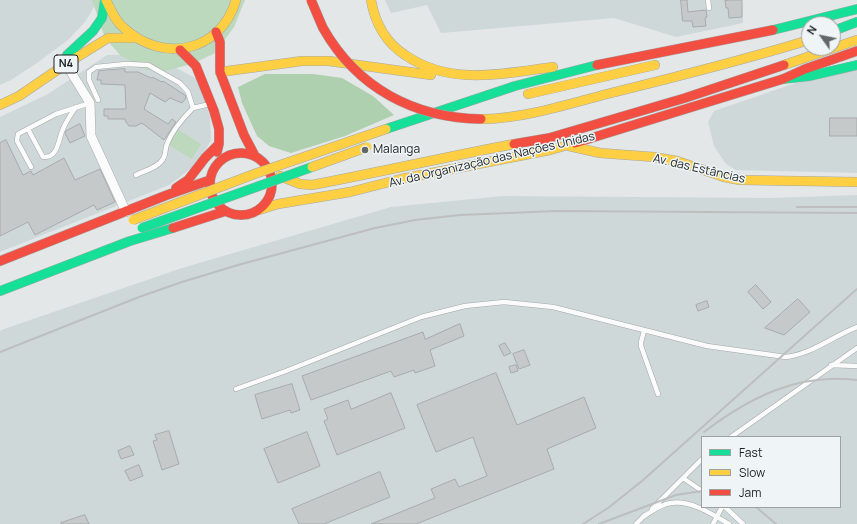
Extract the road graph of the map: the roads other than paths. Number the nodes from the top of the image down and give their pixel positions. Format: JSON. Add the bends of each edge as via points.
{"nodes":[{"id":1,"x":106,"y":0,"type":"edge"},
{"id":2,"x":236,"y":0,"type":"edge"},
{"id":3,"x":311,"y":0,"type":"edge"},
{"id":4,"x":371,"y":0,"type":"edge"},
{"id":5,"x":708,"y":0,"type":"edge"},
{"id":6,"x":709,"y":8,"type":"dead end"},
{"id":7,"x":857,"y":9,"type":"edge"},
{"id":8,"x":857,"y":22,"type":"edge"},
{"id":9,"x":841,"y":25,"type":"edge"},
{"id":10,"x":841,"y":28,"type":"edge"},
{"id":11,"x":216,"y":32,"type":"junction"},
{"id":12,"x":801,"y":34,"type":"edge"},
{"id":13,"x":794,"y":35,"type":"dead end"},
{"id":14,"x":136,"y":38,"type":"junction"},
{"id":15,"x":857,"y":40,"type":"edge"},
{"id":16,"x":710,"y":43,"type":"junction"},
{"id":17,"x":801,"y":43,"type":"edge"},
{"id":18,"x":180,"y":50,"type":"junction"},
{"id":19,"x":857,"y":51,"type":"edge"},
{"id":20,"x":666,"y":63,"type":"dead end"},
{"id":21,"x":66,"y":64,"type":"junction"},
{"id":22,"x":857,"y":65,"type":"edge"},
{"id":23,"x":220,"y":72,"type":"junction"},
{"id":24,"x":450,"y":74,"type":"junction"},
{"id":25,"x":783,"y":79,"type":"junction"},
{"id":26,"x":18,"y":85,"type":"dead end"},
{"id":27,"x":516,"y":97,"type":"dead end"},
{"id":28,"x":94,"y":101,"type":"junction"},
{"id":29,"x":211,"y":104,"type":"junction"},
{"id":30,"x":0,"y":105,"type":"edge"},
{"id":31,"x":76,"y":107,"type":"junction"},
{"id":32,"x":193,"y":108,"type":"junction"},
{"id":33,"x":473,"y":110,"type":"dead end"},
{"id":34,"x":431,"y":124,"type":"dead end"},
{"id":35,"x":28,"y":129,"type":"junction"},
{"id":36,"x":219,"y":144,"type":"junction"},
{"id":37,"x":374,"y":144,"type":"dead end"},
{"id":38,"x":566,"y":145,"type":"junction"},
{"id":39,"x":254,"y":154,"type":"junction"},
{"id":40,"x":31,"y":167,"type":"dead end"},
{"id":41,"x":214,"y":168,"type":"junction"},
{"id":42,"x":271,"y":172,"type":"junction"},
{"id":43,"x":136,"y":175,"type":"dead end"},
{"id":44,"x":210,"y":180,"type":"junction"},
{"id":45,"x":857,"y":182,"type":"edge"},
{"id":46,"x":167,"y":195,"type":"junction"},
{"id":47,"x":260,"y":210,"type":"junction"},
{"id":48,"x":226,"y":211,"type":"junction"},
{"id":49,"x":126,"y":212,"type":"junction"},
{"id":50,"x":130,"y":222,"type":"dead end"},
{"id":51,"x":0,"y":261,"type":"edge"},
{"id":52,"x":0,"y":283,"type":"edge"},
{"id":53,"x":0,"y":291,"type":"edge"},
{"id":54,"x":857,"y":327,"type":"edge"},
{"id":55,"x":644,"y":331,"type":"junction"},
{"id":56,"x":857,"y":348,"type":"edge"},
{"id":57,"x":831,"y":365,"type":"junction"},
{"id":58,"x":857,"y":366,"type":"edge"},
{"id":59,"x":236,"y":389,"type":"dead end"},
{"id":60,"x":658,"y":394,"type":"dead end"},
{"id":61,"x":732,"y":436,"type":"edge"},
{"id":62,"x":701,"y":460,"type":"edge"},
{"id":63,"x":683,"y":478,"type":"junction"},
{"id":64,"x":701,"y":490,"type":"edge"},
{"id":65,"x":723,"y":508,"type":"edge"},
{"id":66,"x":725,"y":508,"type":"edge"},
{"id":67,"x":643,"y":517,"type":"junction"},
{"id":68,"x":717,"y":517,"type":"junction"},
{"id":69,"x":636,"y":524,"type":"edge"},
{"id":70,"x":713,"y":524,"type":"edge"},
{"id":71,"x":729,"y":524,"type":"edge"},
{"id":72,"x":743,"y":524,"type":"edge"}],
"edges":[{"from":1,"to":14,"type":"main road","via":[[114,17]]},
{"from":1,"to":26,"type":"main road","number":"N4","via":[[102,18],[80,44],[64,57]]},
{"from":2,"to":11,"type":"main road","via":[[227,22]]},
{"from":3,"to":17,"type":"main road","bridge":true,"via":[[331,43],[359,75],[407,106],[445,117],[465,119],[492,119],[538,111]]},
{"from":4,"to":24,"type":"main road","via":[[375,18],[389,42],[410,60],[435,72]]},
{"from":5,"to":6,"type":"lane"},
{"from":7,"to":16,"type":"main road","via":[[814,21]]},
{"from":8,"to":9,"type":"main road"},
{"from":8,"to":10,"type":"main road"},
{"from":11,"to":18,"type":"main road","via":[[206,40]]},
{"from":11,"to":23,"type":"main road","via":[[220,42]]},
{"from":12,"to":13,"type":"main road"},
{"from":14,"to":18,"type":"main road","via":[[157,46]]},
{"from":14,"to":21,"type":"main road","number":"N4","via":[[108,38]]},
{"from":15,"to":42,"type":"main road","name":"Av. da Organização das Nações Unidas","via":[[686,98],[549,138],[444,156],[386,171],[312,185],[300,184]]},
{"from":16,"to":24,"type":"main road","via":[[494,76]]},
{"from":16,"to":50,"type":"main road","bridge":true,"via":[[593,66],[450,107],[257,173]]},
{"from":18,"to":29,"type":"main road","via":[[196,66]]},
{"from":19,"to":25,"type":"main road","name":"Av. da Organização das Nações Unidas"},
{"from":20,"to":27,"type":"main road"},
{"from":21,"to":28,"type":"street"},
{"from":21,"to":30,"type":"main road","number":"N4","via":[[42,82]]},
{"from":22,"to":25,"type":"main road","via":[[810,76]]},
{"from":23,"to":24,"type":"main road","via":[[302,61],[329,61],[431,75]]},
{"from":23,"to":39,"type":"main road"},
{"from":25,"to":38,"type":"main road","name":"Av. da Organização das Nações Unidas"},
{"from":28,"to":31,"type":"lane"},
{"from":28,"to":32,"type":"lane","via":[[88,80],[89,72],[96,67],[126,64],[148,66],[180,83],[188,92]]},
{"from":28,"to":49,"type":"street","via":[[91,136]]},
{"from":29,"to":32,"type":"lane"},
{"from":29,"to":36,"type":"main road"},
{"from":31,"to":35,"type":"lane"},
{"from":31,"to":35,"type":"lane","via":[[62,130],[58,147],[47,157],[43,157]]},
{"from":32,"to":43,"type":"lane","via":[[166,145],[163,159]]},
{"from":33,"to":34,"type":"main road"},
{"from":35,"to":40,"type":"lane","via":[[18,134],[17,141]]},
{"from":36,"to":41,"type":"main road"},
{"from":36,"to":46,"type":"main road","via":[[188,180]]},
{"from":37,"to":52,"type":"main road","bridge":true},
{"from":38,"to":45,"type":"main road","name":"Av. das Estâncias","via":[[600,152],[677,161],[724,177],[748,181]]},
{"from":38,"to":47,"type":"main road","name":"Av. da Organização das Nações Unidas","via":[[372,187],[278,204]]},
{"from":39,"to":41,"type":"main road","via":[[231,154]]},
{"from":39,"to":42,"type":"main road","via":[[264,161]]},
{"from":41,"to":44,"type":"main road"},
{"from":42,"to":47,"type":"main road","via":[[272,193]]},
{"from":44,"to":46,"type":"main road"},
{"from":44,"to":48,"type":"main road","via":[[215,201]]},
{"from":46,"to":49,"type":"main road"},
{"from":47,"to":48,"type":"main road","via":[[246,215]]},
{"from":48,"to":53,"type":"main road","via":[[130,241]]},
{"from":49,"to":51,"type":"main road"},
{"from":54,"to":55,"type":"lane","via":[[834,336],[805,353],[786,357],[707,346]]},
{"from":55,"to":59,"type":"lane","via":[[553,308],[504,302],[465,306],[421,317]]},
{"from":55,"to":60,"type":"lane","via":[[641,346]]},
{"from":56,"to":57,"type":"lane"},
{"from":57,"to":58,"type":"lane"},
{"from":57,"to":61,"type":"lane"},
{"from":62,"to":63,"type":"lane"},
{"from":63,"to":64,"type":"lane"},
{"from":63,"to":67,"type":"lane"},
{"from":65,"to":68,"type":"lane"},
{"from":66,"to":72,"type":"lane"},
{"from":67,"to":68,"type":"lane","via":[[670,503],[695,506]]},
{"from":67,"to":69,"type":"lane"},
{"from":68,"to":70,"type":"lane"},
{"from":68,"to":71,"type":"lane"}]}
